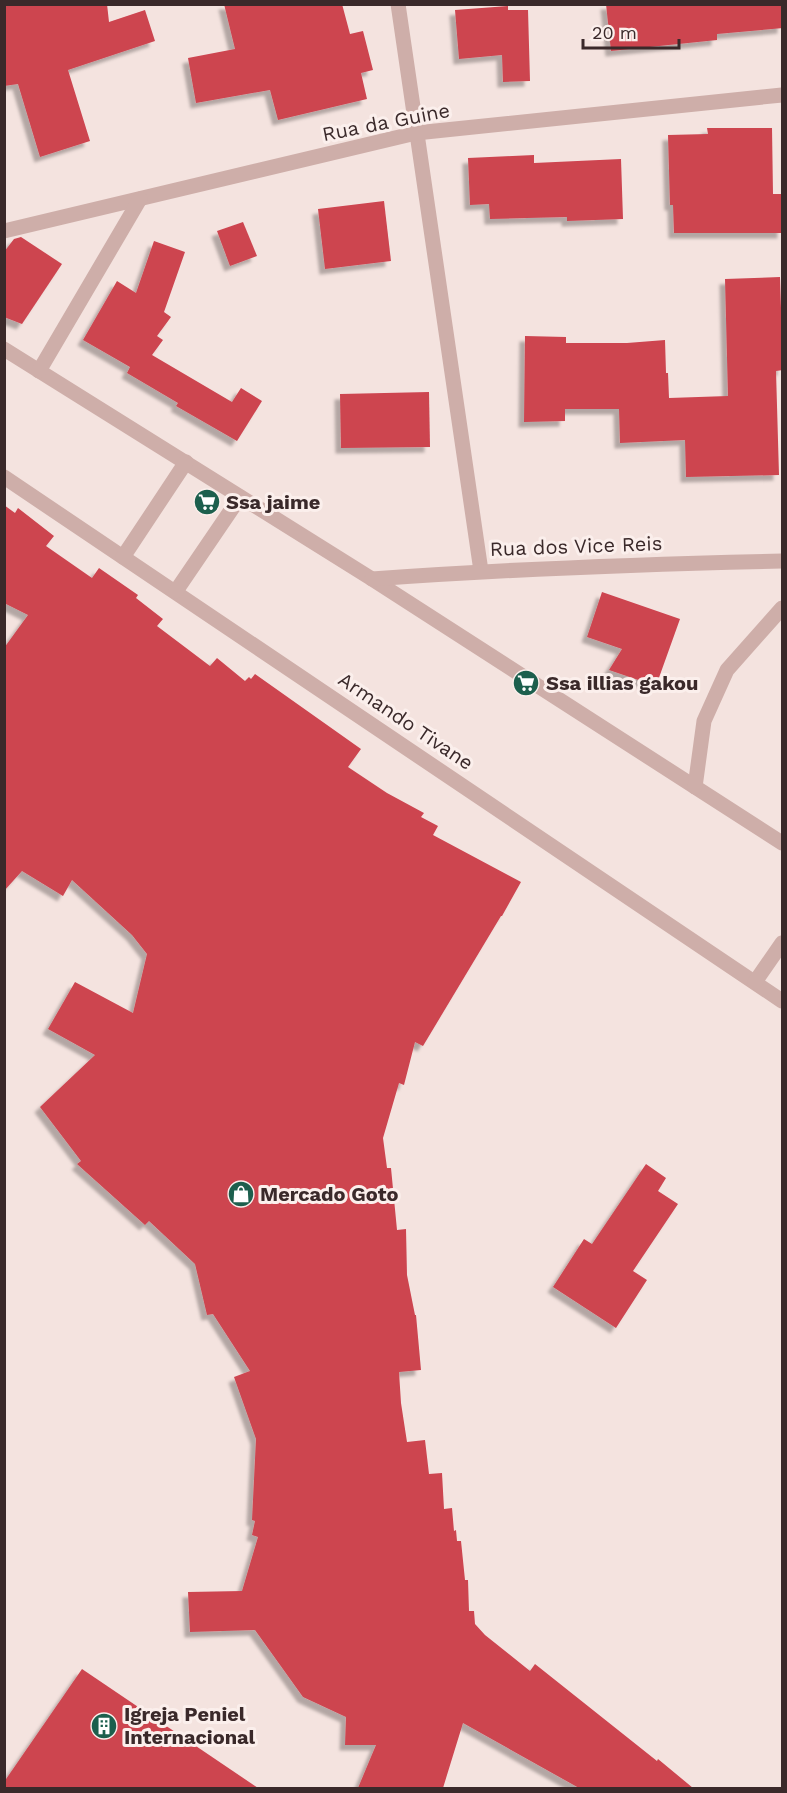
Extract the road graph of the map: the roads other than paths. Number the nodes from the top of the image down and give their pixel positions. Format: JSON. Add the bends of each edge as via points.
{"nodes":[{"id":1,"x":398,"y":4,"type":"edge"},
{"id":2,"x":783,"y":96,"type":"edge"},
{"id":3,"x":416,"y":133,"type":"junction"},
{"id":4,"x":140,"y":199,"type":"junction"},
{"id":5,"x":4,"y":231,"type":"edge"},
{"id":6,"x":4,"y":349,"type":"edge"},
{"id":7,"x":39,"y":370,"type":"junction"},
{"id":8,"x":186,"y":462,"type":"junction"},
{"id":9,"x":4,"y":477,"type":"edge"},
{"id":10,"x":240,"y":497,"type":"junction"},
{"id":11,"x":123,"y":557,"type":"junction"},
{"id":12,"x":783,"y":561,"type":"edge"},
{"id":13,"x":481,"y":571,"type":"junction"},
{"id":14,"x":372,"y":579,"type":"junction"},
{"id":15,"x":176,"y":591,"type":"junction"},
{"id":16,"x":783,"y":608,"type":"edge"},
{"id":17,"x":695,"y":787,"type":"junction"},
{"id":18,"x":783,"y":843,"type":"edge"},
{"id":19,"x":783,"y":943,"type":"edge"},
{"id":20,"x":755,"y":982,"type":"junction"},
{"id":21,"x":783,"y":1001,"type":"edge"}],
"edges":[{"from":1,"to":3,"type":"street"},
{"from":2,"to":3,"type":"street","name":"Rua da Guine"},
{"from":3,"to":4,"type":"street","name":"Rua da Guine"},
{"from":3,"to":13,"type":"street"},
{"from":4,"to":5,"type":"street","name":"Rua da Guine"},
{"from":4,"to":7,"type":"street"},
{"from":6,"to":7,"type":"street"},
{"from":7,"to":8,"type":"street"},
{"from":8,"to":10,"type":"street"},
{"from":8,"to":11,"type":"street"},
{"from":9,"to":11,"type":"street","name":"Armando Tivane"},
{"from":10,"to":14,"type":"street"},
{"from":10,"to":15,"type":"street"},
{"from":11,"to":15,"type":"street","name":"Armando Tivane"},
{"from":12,"to":13,"type":"street","name":"Rua dos Vice Reis"},
{"from":13,"to":14,"type":"street","name":"Rua dos Vice Reis"},
{"from":14,"to":17,"type":"street"},
{"from":15,"to":20,"type":"street","name":"Armando Tivane"},
{"from":16,"to":17,"type":"street","via":[[727,670],[704,721]]},
{"from":17,"to":18,"type":"street"},
{"from":19,"to":20,"type":"street"},
{"from":20,"to":21,"type":"street","name":"Armando Tivane"}]}
